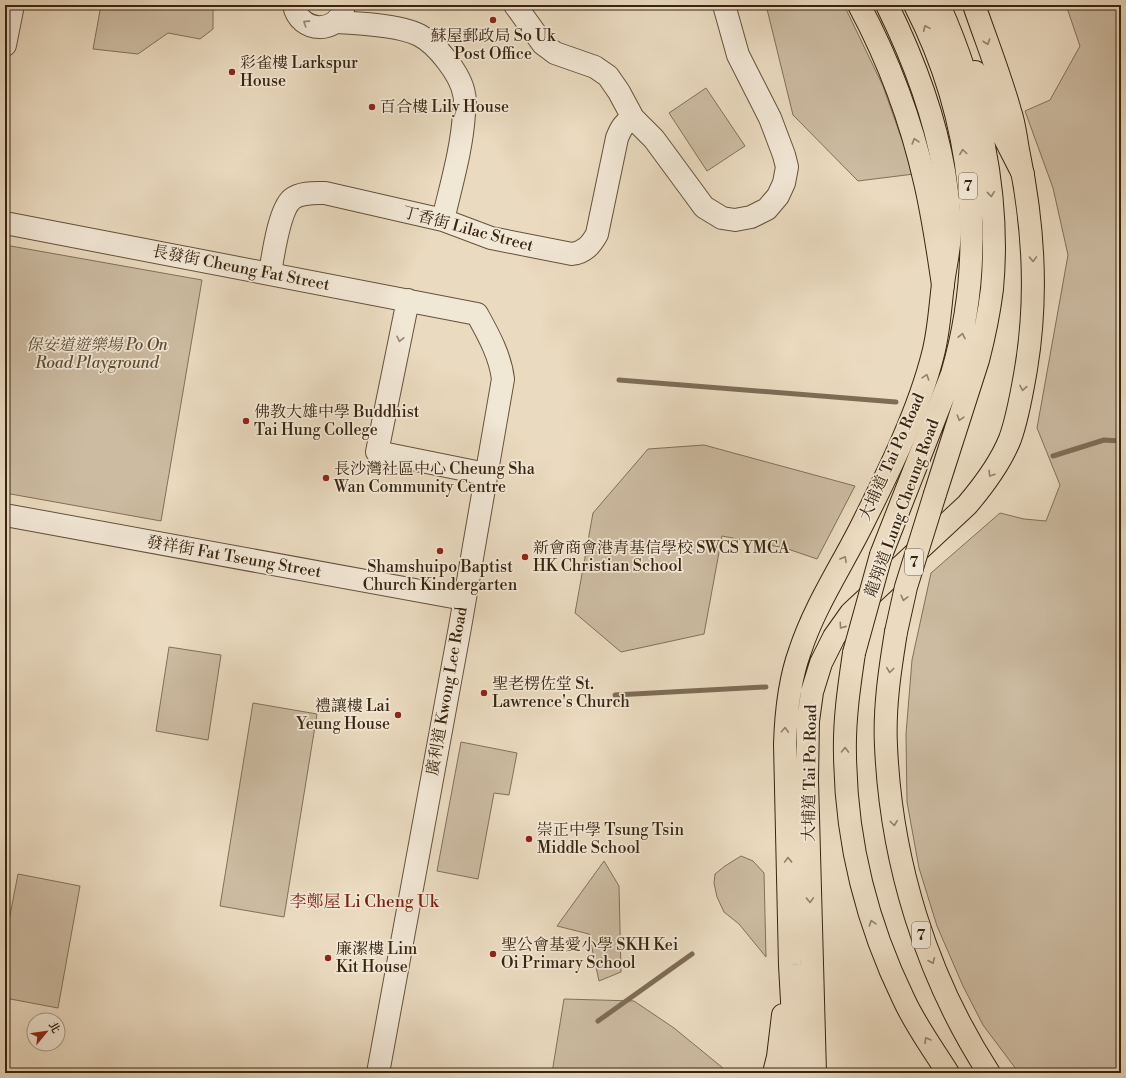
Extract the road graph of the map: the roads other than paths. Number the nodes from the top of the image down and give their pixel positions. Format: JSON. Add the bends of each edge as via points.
{"nodes":[{"id":1,"x":13,"y":5,"type":"edge"},
{"id":2,"x":294,"y":5,"type":"edge"},
{"id":3,"x":515,"y":5,"type":"edge"},
{"id":4,"x":724,"y":5,"type":"edge"},
{"id":5,"x":859,"y":5,"type":"edge"},
{"id":6,"x":887,"y":5,"type":"edge"},
{"id":7,"x":915,"y":5,"type":"edge"},
{"id":8,"x":974,"y":5,"type":"edge"},
{"id":9,"x":340,"y":14,"type":"edge"},
{"id":10,"x":943,"y":15,"type":"edge"},
{"id":11,"x":5,"y":45,"type":"edge"},
{"id":12,"x":633,"y":118,"type":"junction"},
{"id":13,"x":1023,"y":174,"type":"junction"},
{"id":14,"x":443,"y":220,"type":"junction"},
{"id":15,"x":5,"y":223,"type":"edge"},
{"id":16,"x":270,"y":273,"type":"junction"},
{"id":17,"x":943,"y":285,"type":"junction"},
{"id":18,"x":408,"y":300,"type":"junction"},
{"id":19,"x":477,"y":314,"type":"joint"},
{"id":20,"x":486,"y":474,"type":"junction"},
{"id":21,"x":5,"y":515,"type":"edge"},
{"id":22,"x":464,"y":600,"type":"junction"},
{"id":23,"x":812,"y":952,"type":"junction"},
{"id":24,"x":790,"y":965,"type":"junction"},
{"id":25,"x":378,"y":1073,"type":"edge"},
{"id":26,"x":774,"y":1073,"type":"edge"},
{"id":27,"x":796,"y":1073,"type":"edge"},
{"id":28,"x":815,"y":1073,"type":"edge"},
{"id":29,"x":827,"y":1073,"type":"edge"},
{"id":30,"x":948,"y":1073,"type":"edge"},
{"id":31,"x":989,"y":1073,"type":"edge"}],
"edges":[{"from":1,"to":11,"type":"street"},
{"from":9,"to":2,"type":"street","one_way":true,"via":[[328,26],[312,27],[299,17]]},
{"from":3,"to":12,"type":"street","via":[[543,44],[555,53],[595,67],[608,76]]},
{"from":4,"to":12,"type":"street","via":[[738,55],[770,118],[784,155],[784,182],[778,196],[767,209],[751,217],[735,220],[722,218],[704,207],[654,139]]},
{"from":17,"to":5,"type":"main road","one_way":true,"via":[[926,183],[914,139],[881,48]]},
{"from":6,"to":17,"type":"main road","name":"大埔道 Tai Po Road","via":[[924,93],[941,155],[950,232]]},
{"from":30,"to":7,"type":"main road","name":"龍翔道 Lung Cheung Road","number":"7","one_way":true,"bridge":true,"via":[[905,1002],[879,943],[852,839],[845,756],[848,695],[856,641],[881,555],[957,358],[967,309],[972,256],[971,207],[958,120],[941,64]]},
{"from":8,"to":13,"type":"main road","name":"大埔道 Tai Po Road","one_way":true,"via":[[1011,112]]},
{"from":9,"to":14,"type":"street","via":[[359,23],[420,35],[454,68],[464,95],[463,119]]},
{"from":10,"to":13,"type":"main road","via":[[967,56]]},
{"from":10,"to":31,"type":"main road","name":"龍翔道 Lung Cheung Road","number":"7","one_way":true,"bridge":true,"via":[[960,60],[983,141],[992,204],[994,254],[989,310],[980,350],[906,587],[896,632],[890,674],[886,745],[895,831],[902,869],[921,935],[957,1016]]},
{"from":12,"to":14,"type":"street","name":"丁香街 Lilac Street","via":[[621,128],[617,138],[597,234],[593,242],[580,253],[572,254],[491,238]]},
{"from":13,"to":23,"type":"main road","name":"大埔道 Tai Po Road","one_way":true,"via":[[1033,256],[1033,306],[1023,389],[1010,439],[984,485],[967,505],[851,613],[830,643],[812,692],[808,721],[807,780]]},
{"from":14,"to":16,"type":"street","name":"丁香街 Lilac Street","via":[[325,193],[307,194],[292,199],[283,212]]},
{"from":15,"to":16,"type":"street","name":"長發街 Cheung Fat Street"},
{"from":16,"to":18,"type":"street","name":"長發街 Cheung Fat Street"},
{"from":24,"to":17,"type":"main road","name":"大埔道 Tai Po Road","one_way":true,"via":[[785,744],[786,710],[792,680],[811,622],[864,522],[911,418],[933,355]]},
{"from":18,"to":19,"type":"street","name":"長發街 Cheung Fat Street"},
{"from":18,"to":20,"type":"street","one_way":true,"via":[[377,452]]},
{"from":19,"to":20,"type":"street","name":"廣利道 Kwong Lee Road","via":[[496,353],[503,379]]},
{"from":20,"to":22,"type":"street","name":"廣利道 Kwong Lee Road"},
{"from":21,"to":22,"type":"street","name":"發祥街 Fat Tseung Street"},
{"from":22,"to":25,"type":"street","name":"廣利道 Kwong Lee Road"},
{"from":23,"to":28,"type":"main road","name":"大埔道 Tai Po Road"},
{"from":23,"to":29,"type":"main road"},
{"from":24,"to":26,"type":"main road"},
{"from":24,"to":27,"type":"main road","name":"大埔道 Tai Po Road"}]}
